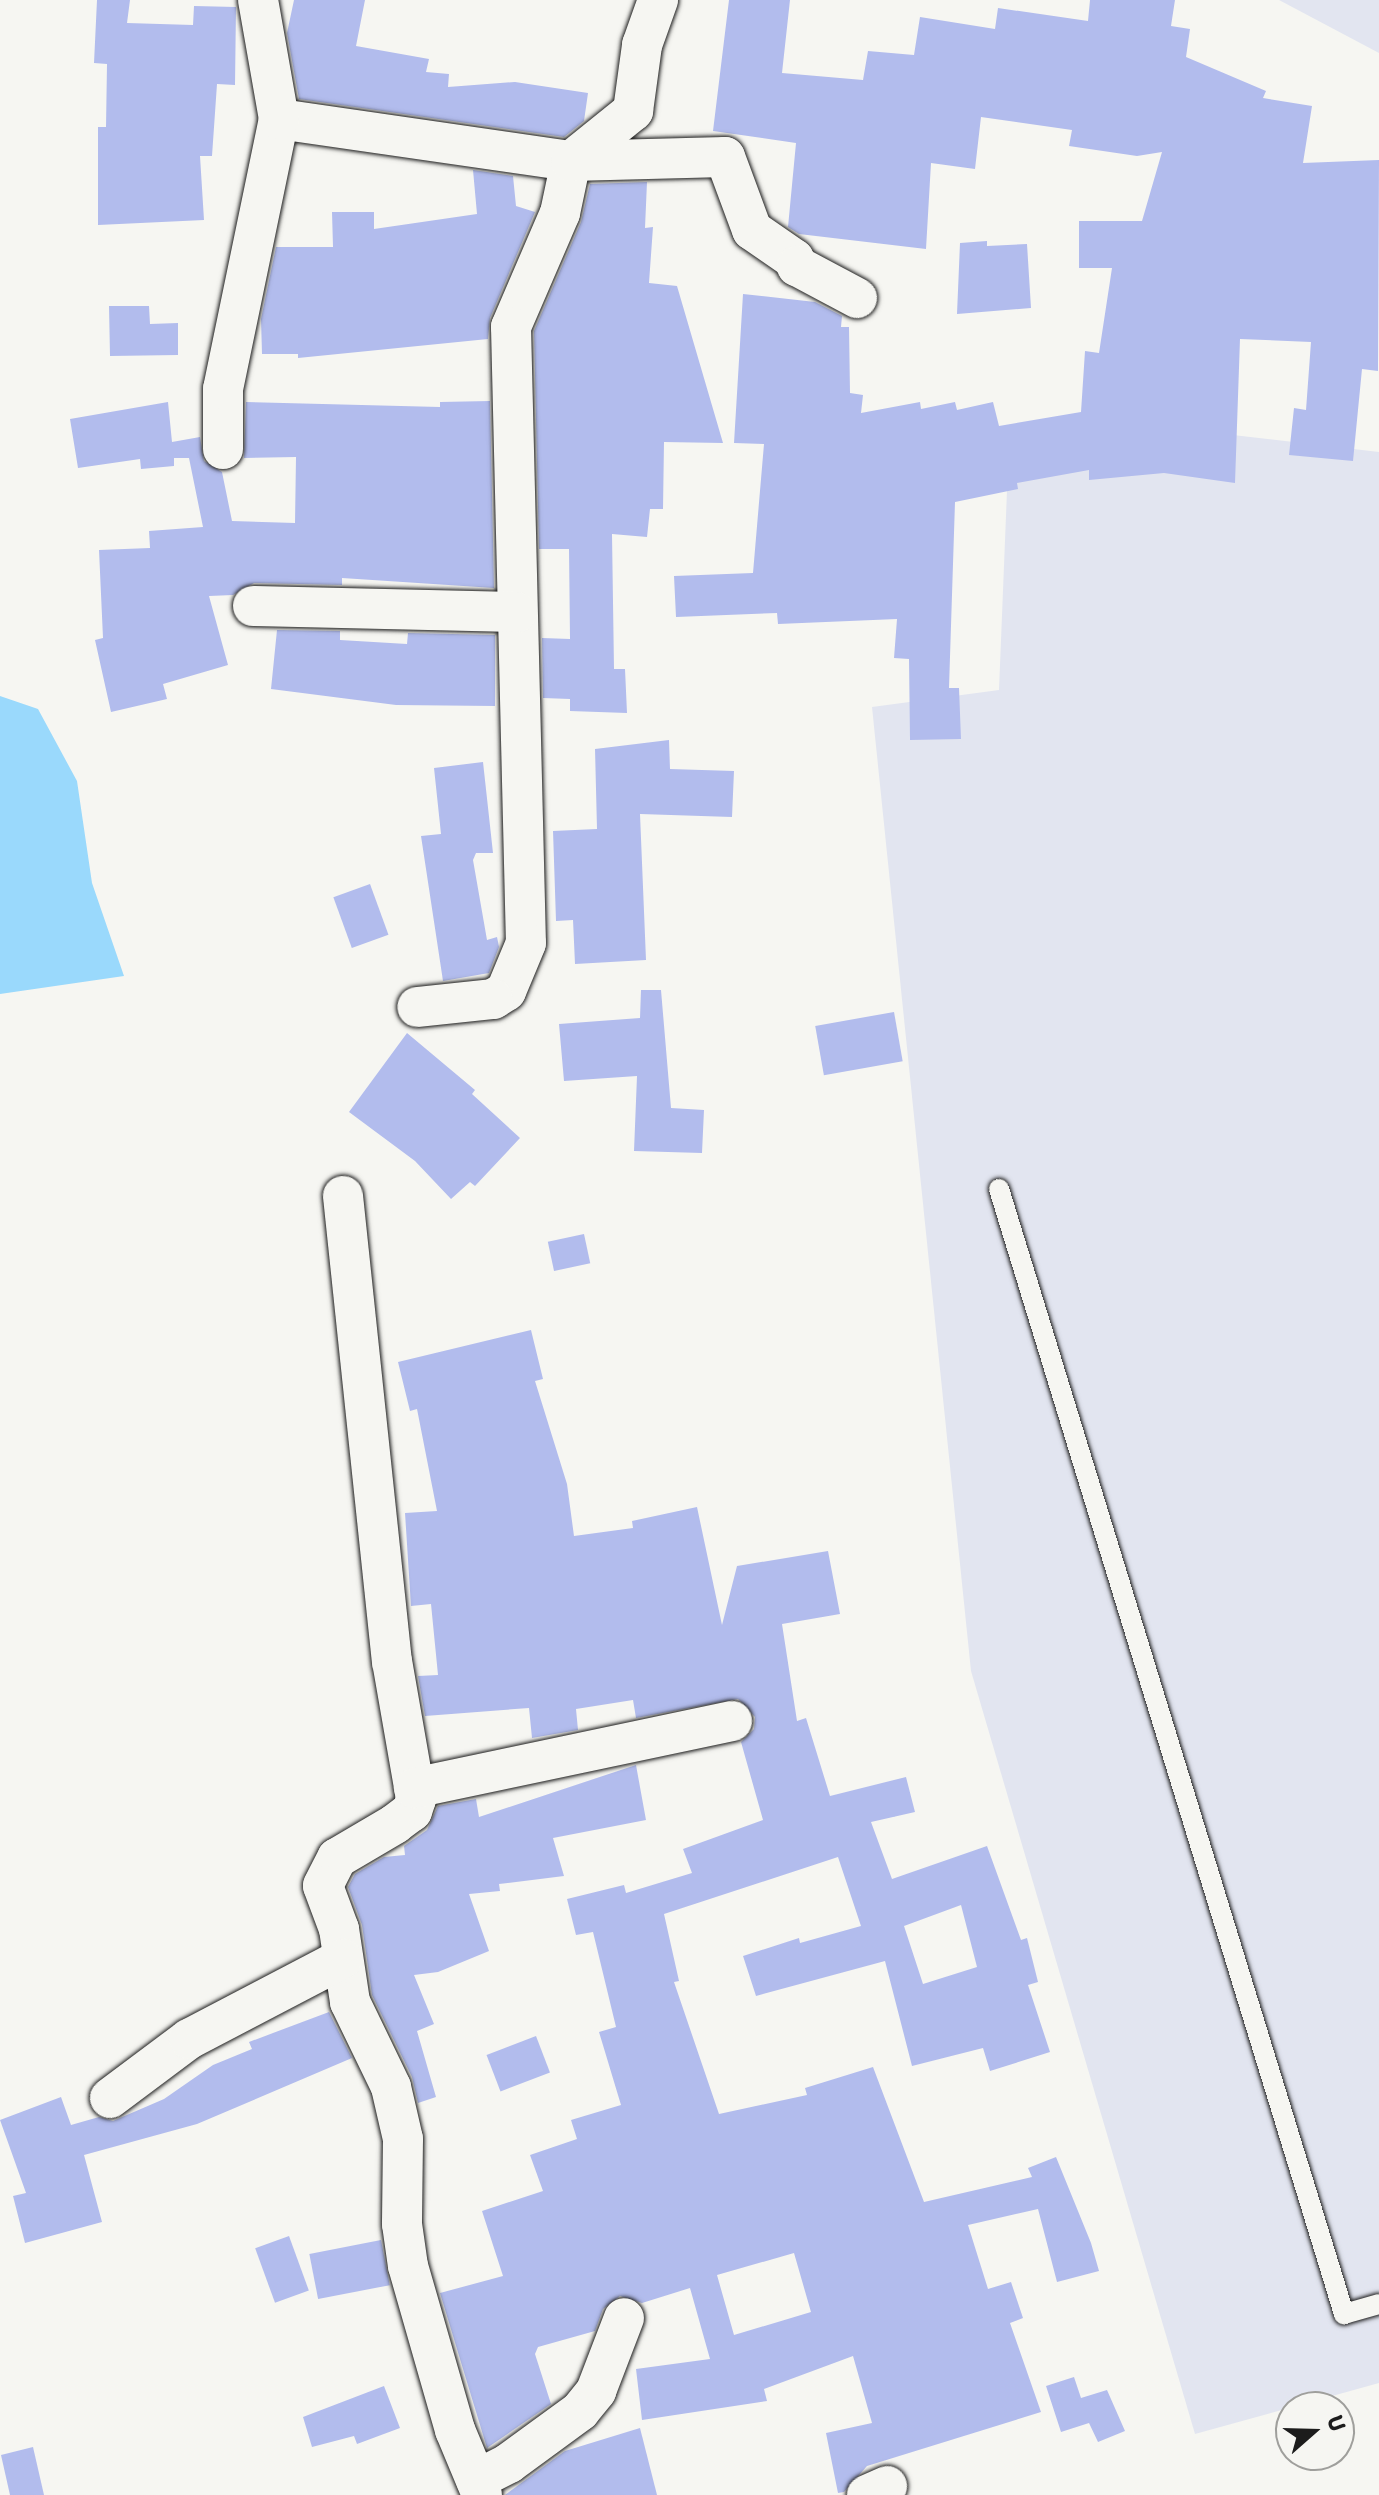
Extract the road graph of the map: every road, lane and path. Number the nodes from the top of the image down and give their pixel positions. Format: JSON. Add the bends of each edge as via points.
{"nodes":[{"id":1,"x":258,"y":0,"type":"edge"},
{"id":2,"x":658,"y":0,"type":"edge"},
{"id":3,"x":279,"y":119,"type":"junction"},
{"id":4,"x":571,"y":161,"type":"junction"},
{"id":5,"x":857,"y":298,"type":"dead end"},
{"id":6,"x":223,"y":449,"type":"dead end"},
{"id":7,"x":253,"y":606,"type":"dead end"},
{"id":8,"x":517,"y":612,"type":"junction"},
{"id":9,"x":417,"y":1007,"type":"dead end"},
{"id":10,"x":999,"y":1189,"type":"dead end"},
{"id":11,"x":343,"y":1196,"type":"dead end"},
{"id":12,"x":732,"y":1721,"type":"dead end"},
{"id":13,"x":414,"y":1788,"type":"junction"},
{"id":14,"x":342,"y":1959,"type":"junction"},
{"id":15,"x":110,"y":2098,"type":"dead end"},
{"id":16,"x":1379,"y":2304,"type":"edge"},
{"id":17,"x":624,"y":2318,"type":"dead end"},
{"id":18,"x":479,"y":2487,"type":"edge"}],
"edges":[{"from":1,"to":3,"type":"street"},
{"from":2,"to":4,"type":"street","via":[[642,45],[633,111]]},
{"from":3,"to":4,"type":"street"},
{"from":3,"to":6,"type":"street","via":[[223,389]]},
{"from":4,"to":5,"type":"street","via":[[725,157],[752,230],[797,266]]},
{"from":4,"to":8,"type":"street","via":[[560,213],[511,327]]},
{"from":7,"to":8,"type":"street"},
{"from":8,"to":9,"type":"street","via":[[526,943],[506,991],[493,999]]},
{"from":10,"to":16,"type":"lane","via":[[1344,2314]]},
{"from":11,"to":13,"type":"street","via":[[392,1661]]},
{"from":12,"to":13,"type":"street"},
{"from":13,"to":14,"type":"street","via":[[412,1811],[328,1868],[323,1886],[339,1929]]},
{"from":14,"to":15,"type":"street","via":[[189,2039]]},
{"from":14,"to":18,"type":"street","via":[[350,2002],[391,2087],[403,2139],[402,2224],[408,2266],[455,2430]]},
{"from":17,"to":18,"type":"street","via":[[596,2391],[580,2411]]}]}
